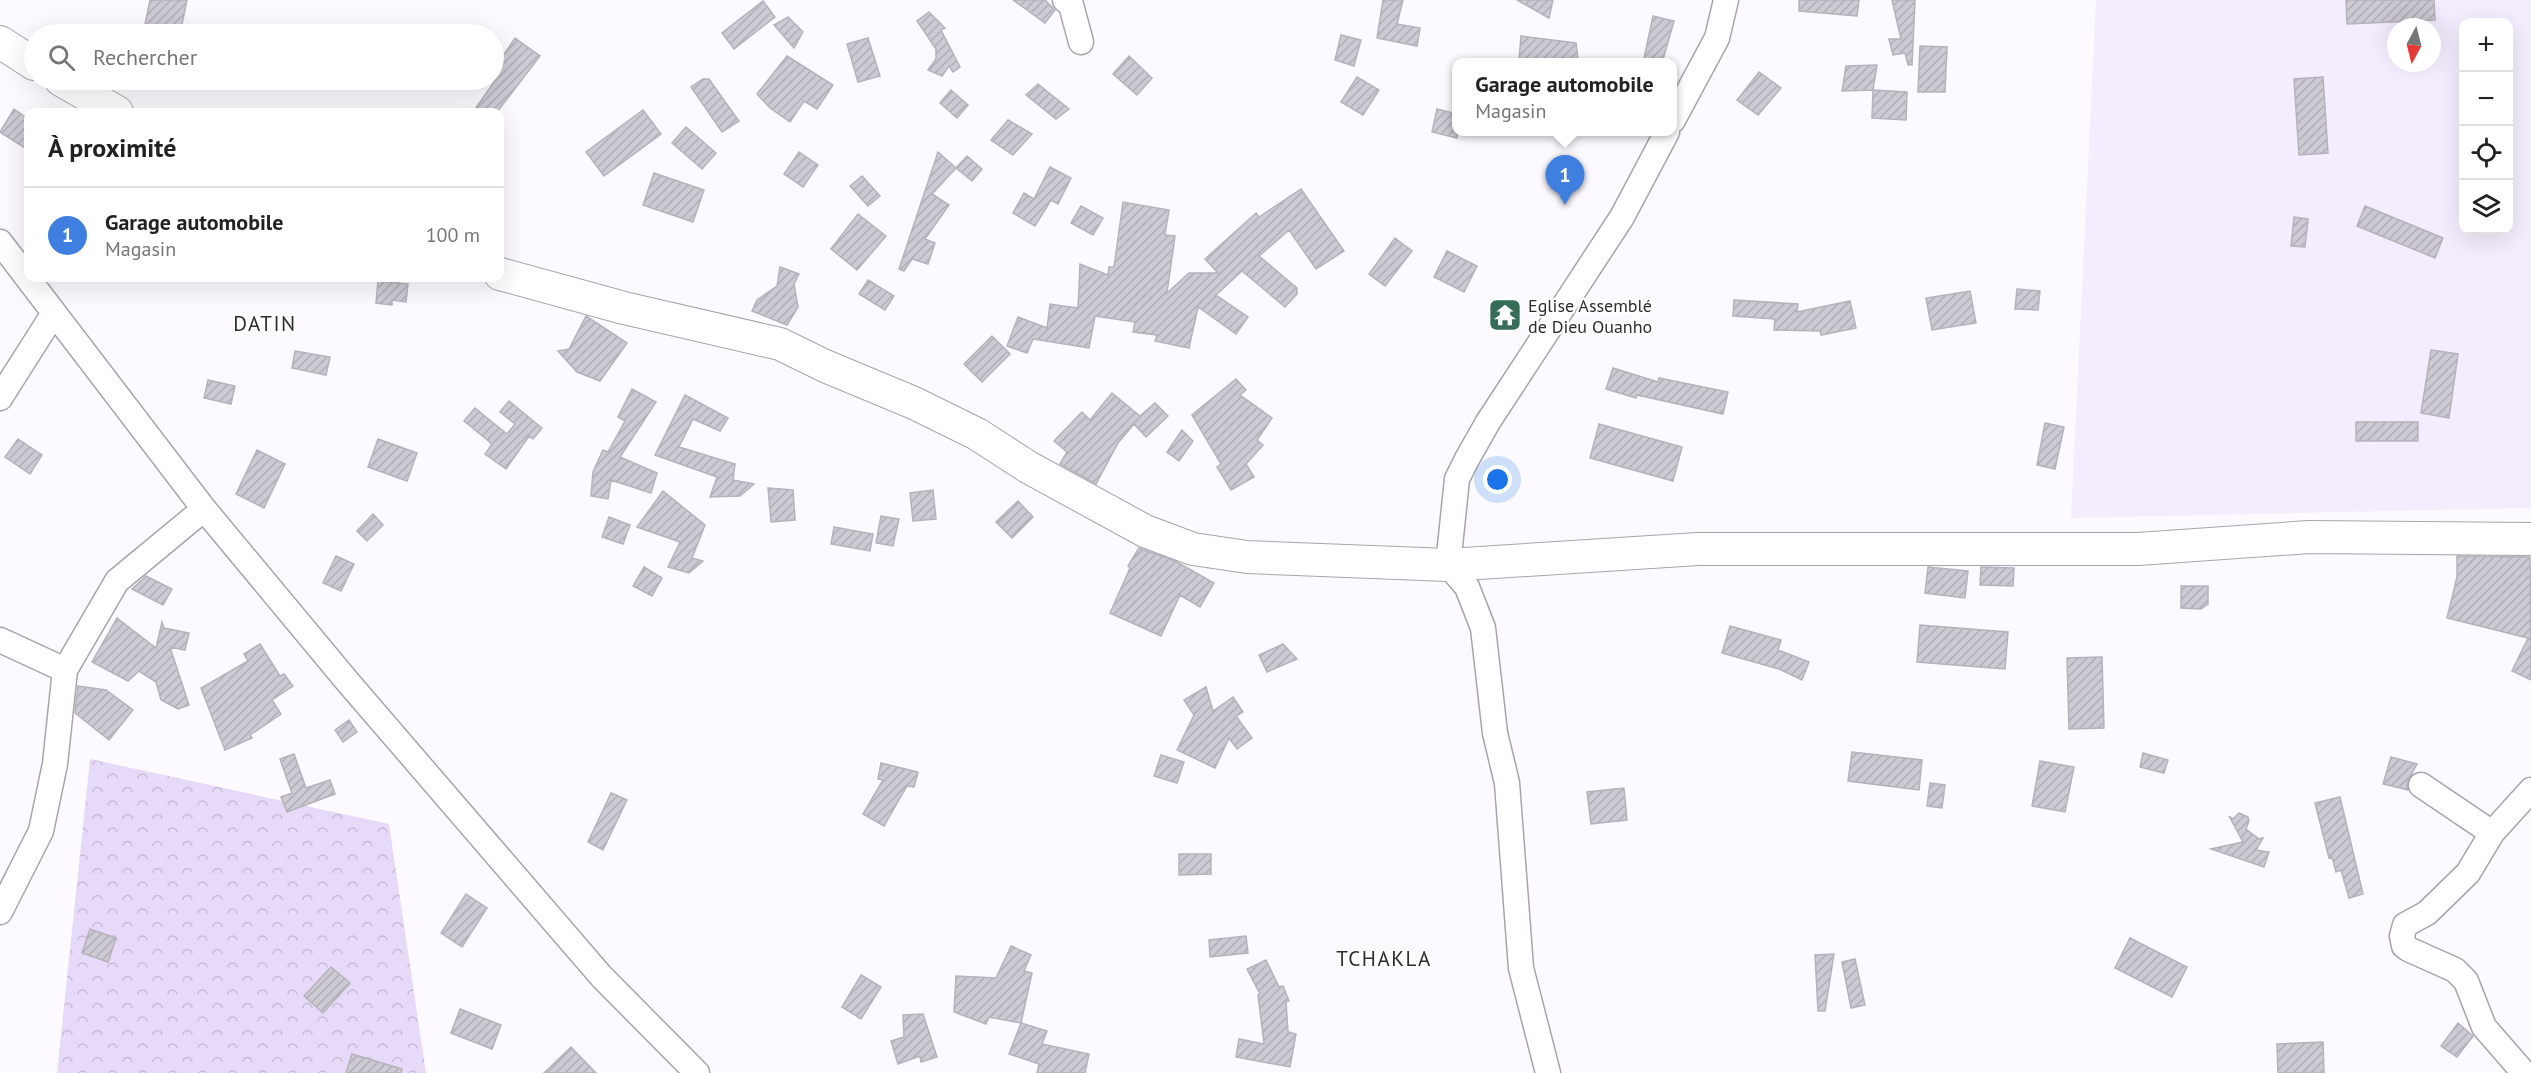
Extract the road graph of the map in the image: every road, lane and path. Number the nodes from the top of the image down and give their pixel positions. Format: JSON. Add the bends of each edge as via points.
{"nodes":[{"id":1,"x":1065,"y":0,"type":"edge"},
{"id":2,"x":1726,"y":0,"type":"edge"},
{"id":3,"x":0,"y":42,"type":"edge"},
{"id":4,"x":1082,"y":42,"type":"dead end"},
{"id":5,"x":24,"y":58,"type":"edge"},
{"id":6,"x":78,"y":90,"type":"edge"},
{"id":7,"x":110,"y":108,"type":"edge"},
{"id":8,"x":1677,"y":113,"type":"edge"},
{"id":9,"x":1665,"y":136,"type":"edge"},
{"id":10,"x":0,"y":242,"type":"edge"},
{"id":11,"x":24,"y":274,"type":"edge"},
{"id":12,"x":504,"y":275,"type":"edge"},
{"id":13,"x":30,"y":282,"type":"edge"},
{"id":14,"x":54,"y":314,"type":"junction"},
{"id":15,"x":0,"y":398,"type":"edge"},
{"id":16,"x":204,"y":509,"type":"junction"},
{"id":17,"x":2531,"y":539,"type":"edge"},
{"id":18,"x":1448,"y":565,"type":"junction"},
{"id":19,"x":0,"y":640,"type":"edge"},
{"id":20,"x":65,"y":670,"type":"junction"},
{"id":21,"x":2421,"y":785,"type":"dead end"},
{"id":22,"x":2531,"y":790,"type":"edge"},
{"id":23,"x":2492,"y":833,"type":"junction"},
{"id":24,"x":0,"y":912,"type":"edge"},
{"id":25,"x":697,"y":1073,"type":"edge"},
{"id":26,"x":1548,"y":1073,"type":"edge"},
{"id":27,"x":2524,"y":1073,"type":"edge"}],
"edges":[{"from":1,"to":4,"type":"street","via":[[1071,5]]},
{"from":2,"to":8,"type":"street","via":[[1717,38]]},
{"from":3,"to":5,"type":"main road"},
{"from":6,"to":7,"type":"main road"},
{"from":9,"to":18,"type":"street","via":[[1622,217],[1467,459],[1457,480]]},
{"from":10,"to":11,"type":"street"},
{"from":12,"to":18,"type":"main road","via":[[780,344],[977,434],[1028,467],[1145,531],[1193,549],[1247,557]]},
{"from":13,"to":14,"type":"street"},
{"from":14,"to":15,"type":"street"},
{"from":14,"to":16,"type":"street"},
{"from":16,"to":20,"type":"street","via":[[117,581]]},
{"from":16,"to":25,"type":"street","via":[[601,976]]},
{"from":17,"to":18,"type":"main road","via":[[2309,537],[2138,549],[1698,549]]},
{"from":18,"to":26,"type":"street","via":[[1467,587],[1483,628],[1493,723],[1507,783],[1521,968]]},
{"from":19,"to":20,"type":"street"},
{"from":20,"to":24,"type":"street","via":[[56,764],[41,831]]},
{"from":21,"to":23,"type":"street"},
{"from":22,"to":23,"type":"street"},
{"from":23,"to":27,"type":"street","via":[[2468,873],[2427,913],[2405,925],[2402,941],[2408,949],[2455,970],[2466,981],[2484,1027]]}]}
